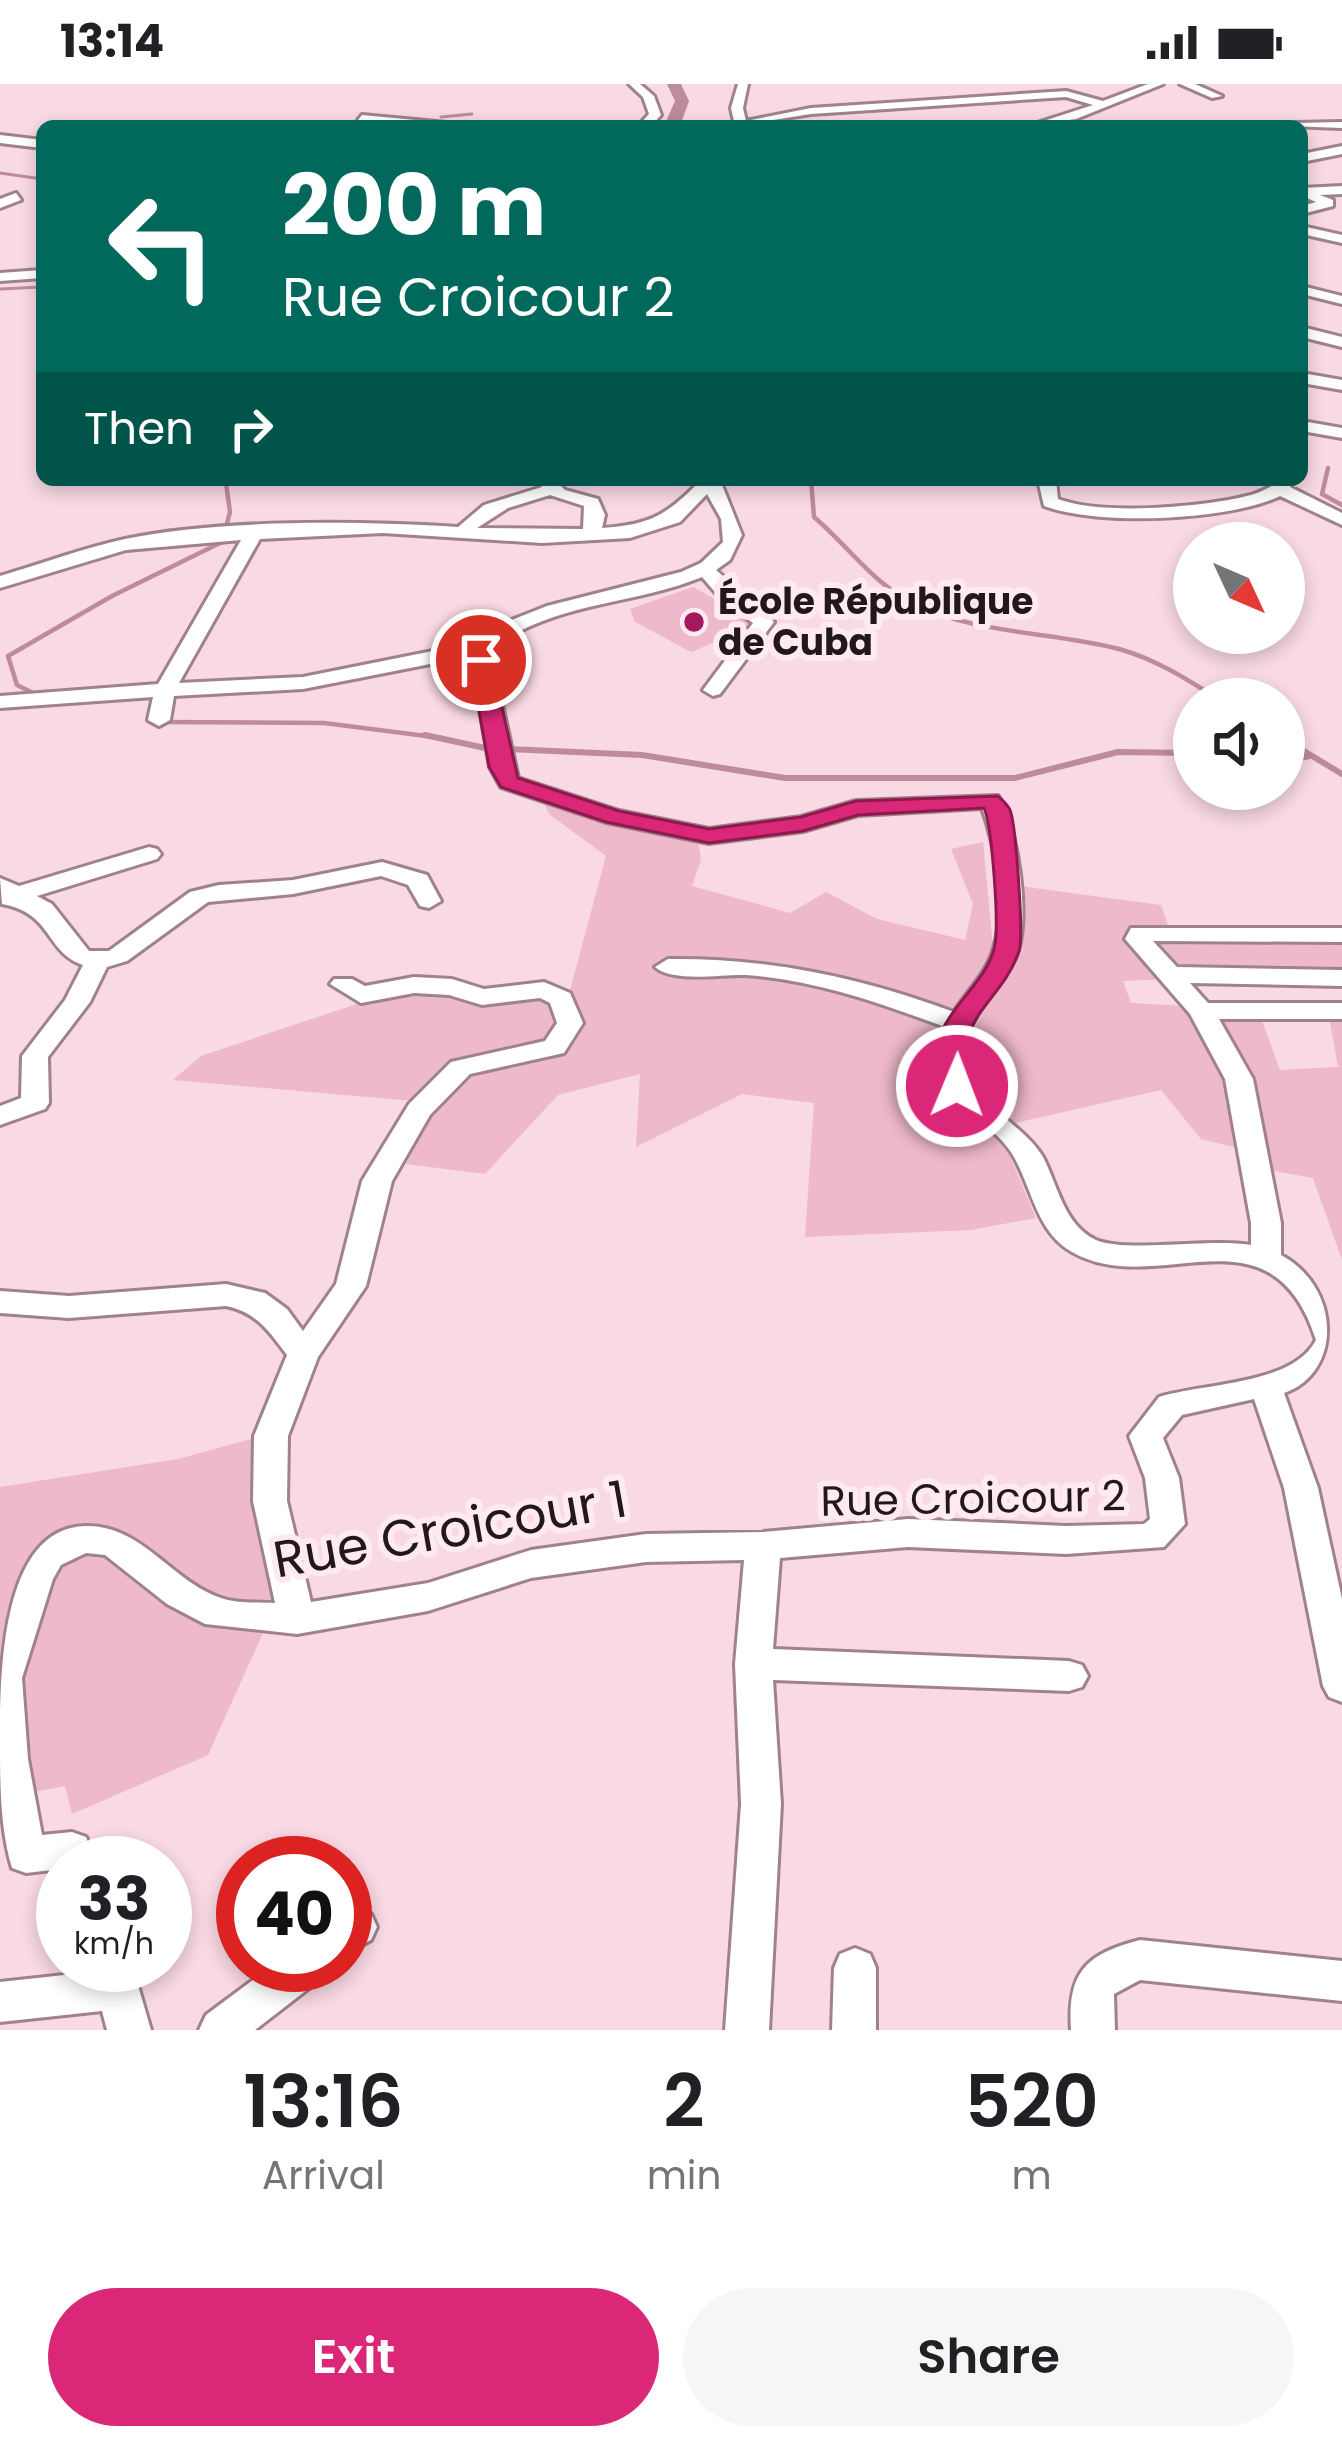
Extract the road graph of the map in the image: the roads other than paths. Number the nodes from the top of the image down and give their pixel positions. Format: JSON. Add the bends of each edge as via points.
{"nodes":[{"id":1,"x":743,"y":84,"type":"edge"},
{"id":2,"x":1040,"y":84,"type":"edge"},
{"id":3,"x":1157,"y":84,"type":"edge"},
{"id":4,"x":1184,"y":84,"type":"edge"},
{"id":5,"x":634,"y":85,"type":"edge"},
{"id":6,"x":1066,"y":94,"type":"junction"},
{"id":7,"x":1216,"y":96,"type":"dead end"},
{"id":8,"x":1117,"y":98,"type":"junction"},
{"id":9,"x":1101,"y":104,"type":"junction"},
{"id":10,"x":1147,"y":111,"type":"dead end"},
{"id":11,"x":362,"y":118,"type":"dead end"},
{"id":12,"x":383,"y":120,"type":"edge"},
{"id":13,"x":651,"y":120,"type":"edge"},
{"id":14,"x":736,"y":120,"type":"edge"},
{"id":15,"x":763,"y":120,"type":"edge"},
{"id":16,"x":1059,"y":120,"type":"edge"},
{"id":17,"x":1342,"y":125,"type":"edge"},
{"id":18,"x":1308,"y":126,"type":"edge"},
{"id":19,"x":0,"y":139,"type":"edge"},
{"id":20,"x":36,"y":143,"type":"edge"},
{"id":21,"x":1342,"y":150,"type":"edge"},
{"id":22,"x":1308,"y":157,"type":"edge"},
{"id":23,"x":1342,"y":190,"type":"edge"},
{"id":24,"x":1308,"y":192,"type":"edge"},
{"id":25,"x":16,"y":197,"type":"dead end"},
{"id":26,"x":0,"y":205,"type":"edge"},
{"id":27,"x":1308,"y":232,"type":"edge"},
{"id":28,"x":1318,"y":235,"type":"junction"},
{"id":29,"x":1342,"y":238,"type":"edge"},
{"id":30,"x":1308,"y":239,"type":"edge"},
{"id":31,"x":36,"y":274,"type":"edge"},
{"id":32,"x":0,"y":277,"type":"edge"},
{"id":33,"x":1308,"y":292,"type":"edge"},
{"id":34,"x":1340,"y":300,"type":"edge"},
{"id":35,"x":1308,"y":333,"type":"edge"},
{"id":36,"x":1342,"y":341,"type":"edge"},
{"id":37,"x":1308,"y":379,"type":"edge"},
{"id":38,"x":1342,"y":385,"type":"edge"},
{"id":39,"x":1308,"y":427,"type":"edge"},
{"id":40,"x":1342,"y":433,"type":"edge"},
{"id":41,"x":545,"y":486,"type":"edge"},
{"id":42,"x":550,"y":486,"type":"edge"},
{"id":43,"x":706,"y":486,"type":"edge"},
{"id":44,"x":712,"y":486,"type":"edge"},
{"id":45,"x":1048,"y":486,"type":"edge"},
{"id":46,"x":1280,"y":486,"type":"edge"},
{"id":47,"x":1285,"y":486,"type":"edge"},
{"id":48,"x":1342,"y":520,"type":"edge"},
{"id":49,"x":254,"y":532,"type":"junction"},
{"id":50,"x":462,"y":532,"type":"junction"},
{"id":51,"x":591,"y":534,"type":"junction"},
{"id":52,"x":704,"y":568,"type":"junction"},
{"id":53,"x":0,"y":582,"type":"edge"},
{"id":54,"x":480,"y":648,"type":"junction"},
{"id":55,"x":165,"y":689,"type":"junction"},
{"id":56,"x":712,"y":690,"type":"dead end"},
{"id":57,"x":0,"y":702,"type":"edge"},
{"id":58,"x":159,"y":720,"type":"dead end"},
{"id":59,"x":149,"y":854,"type":"dead end"},
{"id":60,"x":7,"y":895,"type":"edge"},
{"id":61,"x":429,"y":901,"type":"dead end"},
{"id":62,"x":1342,"y":935,"type":"edge"},
{"id":63,"x":97,"y":962,"type":"junction"},
{"id":64,"x":668,"y":967,"type":"dead end"},
{"id":65,"x":1171,"y":975,"type":"junction"},
{"id":66,"x":1342,"y":978,"type":"edge"},
{"id":67,"x":343,"y":984,"type":"dead end"},
{"id":68,"x":1202,"y":1011,"type":"junction"},
{"id":69,"x":1342,"y":1011,"type":"edge"},
{"id":70,"x":959,"y":1023,"type":"junction"},
{"id":71,"x":0,"y":1116,"type":"edge"},
{"id":72,"x":1266,"y":1261,"type":"junction"},
{"id":73,"x":0,"y":1302,"type":"edge"},
{"id":74,"x":303,"y":1354,"type":"junction"},
{"id":75,"x":1332,"y":1364,"type":"edge"},
{"id":76,"x":1266,"y":1388,"type":"junction"},
{"id":77,"x":763,"y":1546,"type":"junction"},
{"id":78,"x":296,"y":1618,"type":"junction"},
{"id":79,"x":754,"y":1664,"type":"junction"},
{"id":80,"x":1069,"y":1676,"type":"dead end"},
{"id":81,"x":1342,"y":1686,"type":"edge"},
{"id":82,"x":36,"y":1854,"type":"edge"},
{"id":83,"x":855,"y":1968,"type":"dead end"},
{"id":84,"x":1342,"y":1981,"type":"edge"},
{"id":85,"x":46,"y":1992,"type":"edge"},
{"id":86,"x":118,"y":1992,"type":"edge"},
{"id":87,"x":271,"y":1992,"type":"edge"},
{"id":88,"x":0,"y":2002,"type":"edge"},
{"id":89,"x":129,"y":2030,"type":"edge"},
{"id":90,"x":221,"y":2030,"type":"edge"},
{"id":91,"x":747,"y":2030,"type":"edge"},
{"id":92,"x":854,"y":2030,"type":"edge"},
{"id":93,"x":1093,"y":2030,"type":"edge"}],
"edges":[{"from":1,"to":14,"type":"street"},
{"from":2,"to":6,"type":"street"},
{"from":3,"to":8,"type":"street"},
{"from":4,"to":7,"type":"street"},
{"from":5,"to":13,"type":"street","via":[[654,107]]},
{"from":6,"to":9,"type":"street"},
{"from":6,"to":15,"type":"street"},
{"from":8,"to":9,"type":"street"},
{"from":8,"to":10,"type":"street"},
{"from":9,"to":16,"type":"street"},
{"from":11,"to":12,"type":"street"},
{"from":17,"to":18,"type":"street"},
{"from":19,"to":20,"type":"street"},
{"from":21,"to":22,"type":"street"},
{"from":23,"to":24,"type":"street"},
{"from":25,"to":26,"type":"street"},
{"from":27,"to":28,"type":"street"},
{"from":28,"to":29,"type":"street"},
{"from":28,"to":30,"type":"street"},
{"from":31,"to":32,"type":"street"},
{"from":33,"to":34,"type":"street"},
{"from":35,"to":36,"type":"street"},
{"from":37,"to":38,"type":"street"},
{"from":39,"to":40,"type":"street"},
{"from":41,"to":50,"type":"street"},
{"from":42,"to":51,"type":"street","via":[[592,503]]},
{"from":43,"to":51,"type":"street","via":[[652,527]]},
{"from":44,"to":52,"type":"street","via":[[733,540]]},
{"from":45,"to":46,"type":"street","via":[[1055,508],[1097,513],[1232,504]]},
{"from":47,"to":48,"type":"street"},
{"from":49,"to":50,"type":"street"},
{"from":49,"to":53,"type":"street","via":[[124,545]]},
{"from":49,"to":55,"type":"street"},
{"from":50,"to":51,"type":"street"},
{"from":52,"to":54,"type":"street","via":[[580,602]]},
{"from":52,"to":56,"type":"street","via":[[764,622]]},
{"from":54,"to":55,"type":"street","via":[[303,683]]},
{"from":54,"to":70,"type":"street","name":"Rue Croicour 2","via":[[509,782],[567,804],[709,836],[856,808],[990,801],[1003,833],[1007,950]]},
{"from":55,"to":57,"type":"street"},
{"from":55,"to":58,"type":"street"},
{"from":59,"to":60,"type":"street"},
{"from":60,"to":63,"type":"street","via":[[43,909],[80,956]]},
{"from":61,"to":63,"type":"street","via":[[418,880],[382,869],[200,897],[118,956]]},
{"from":62,"to":65,"type":"street","via":[[1140,933]]},
{"from":63,"to":71,"type":"street","via":[[35,1056],[34,1103]]},
{"from":64,"to":70,"type":"street","via":[[831,977]]},
{"from":65,"to":66,"type":"street"},
{"from":65,"to":68,"type":"street"},
{"from":67,"to":74,"type":"street","via":[[361,995],[414,986],[482,997],[544,990],[561,999],[570,1023],[555,1047],[461,1068],[418,1110],[377,1181],[351,1286]]},
{"from":68,"to":69,"type":"street"},
{"from":68,"to":72,"type":"street","via":[[1240,1078]]},
{"from":70,"to":72,"type":"street","name":"Rue Croicour 2","via":[[949,1057],[957,1086],[1018,1140],[1057,1223],[1075,1241],[1094,1252],[1234,1251]]},
{"from":72,"to":75,"type":"street","name":"Rue Croicour 2","via":[[1309,1286],[1326,1312]]},
{"from":73,"to":74,"type":"street","via":[[69,1307],[226,1295],[276,1317]]},
{"from":74,"to":78,"type":"street","via":[[271,1436],[270,1501]]},
{"from":75,"to":76,"type":"street","name":"Rue Croicour 2"},
{"from":76,"to":77,"type":"street","name":"Rue Croicour 2","via":[[1160,1415],[1146,1436],[1168,1524],[1152,1537],[908,1533]]},
{"from":76,"to":81,"type":"street","via":[[1300,1488]]},
{"from":77,"to":78,"type":"street","name":"Rue Croicour 1","via":[[646,1548],[531,1564],[428,1598]]},
{"from":77,"to":79,"type":"street"},
{"from":78,"to":82,"type":"street","name":"Rue Croicour 1","via":[[218,1614],[113,1542],[82,1539],[49,1555],[3,1678],[26,1855]]},
{"from":79,"to":80,"type":"street"},
{"from":79,"to":91,"type":"street","via":[[761,1804]]},
{"from":83,"to":92,"type":"street"},
{"from":84,"to":93,"type":"street","via":[[1141,1960],[1096,1980]]},
{"from":85,"to":88,"type":"street"},
{"from":86,"to":89,"type":"street"},
{"from":87,"to":90,"type":"street"}]}
